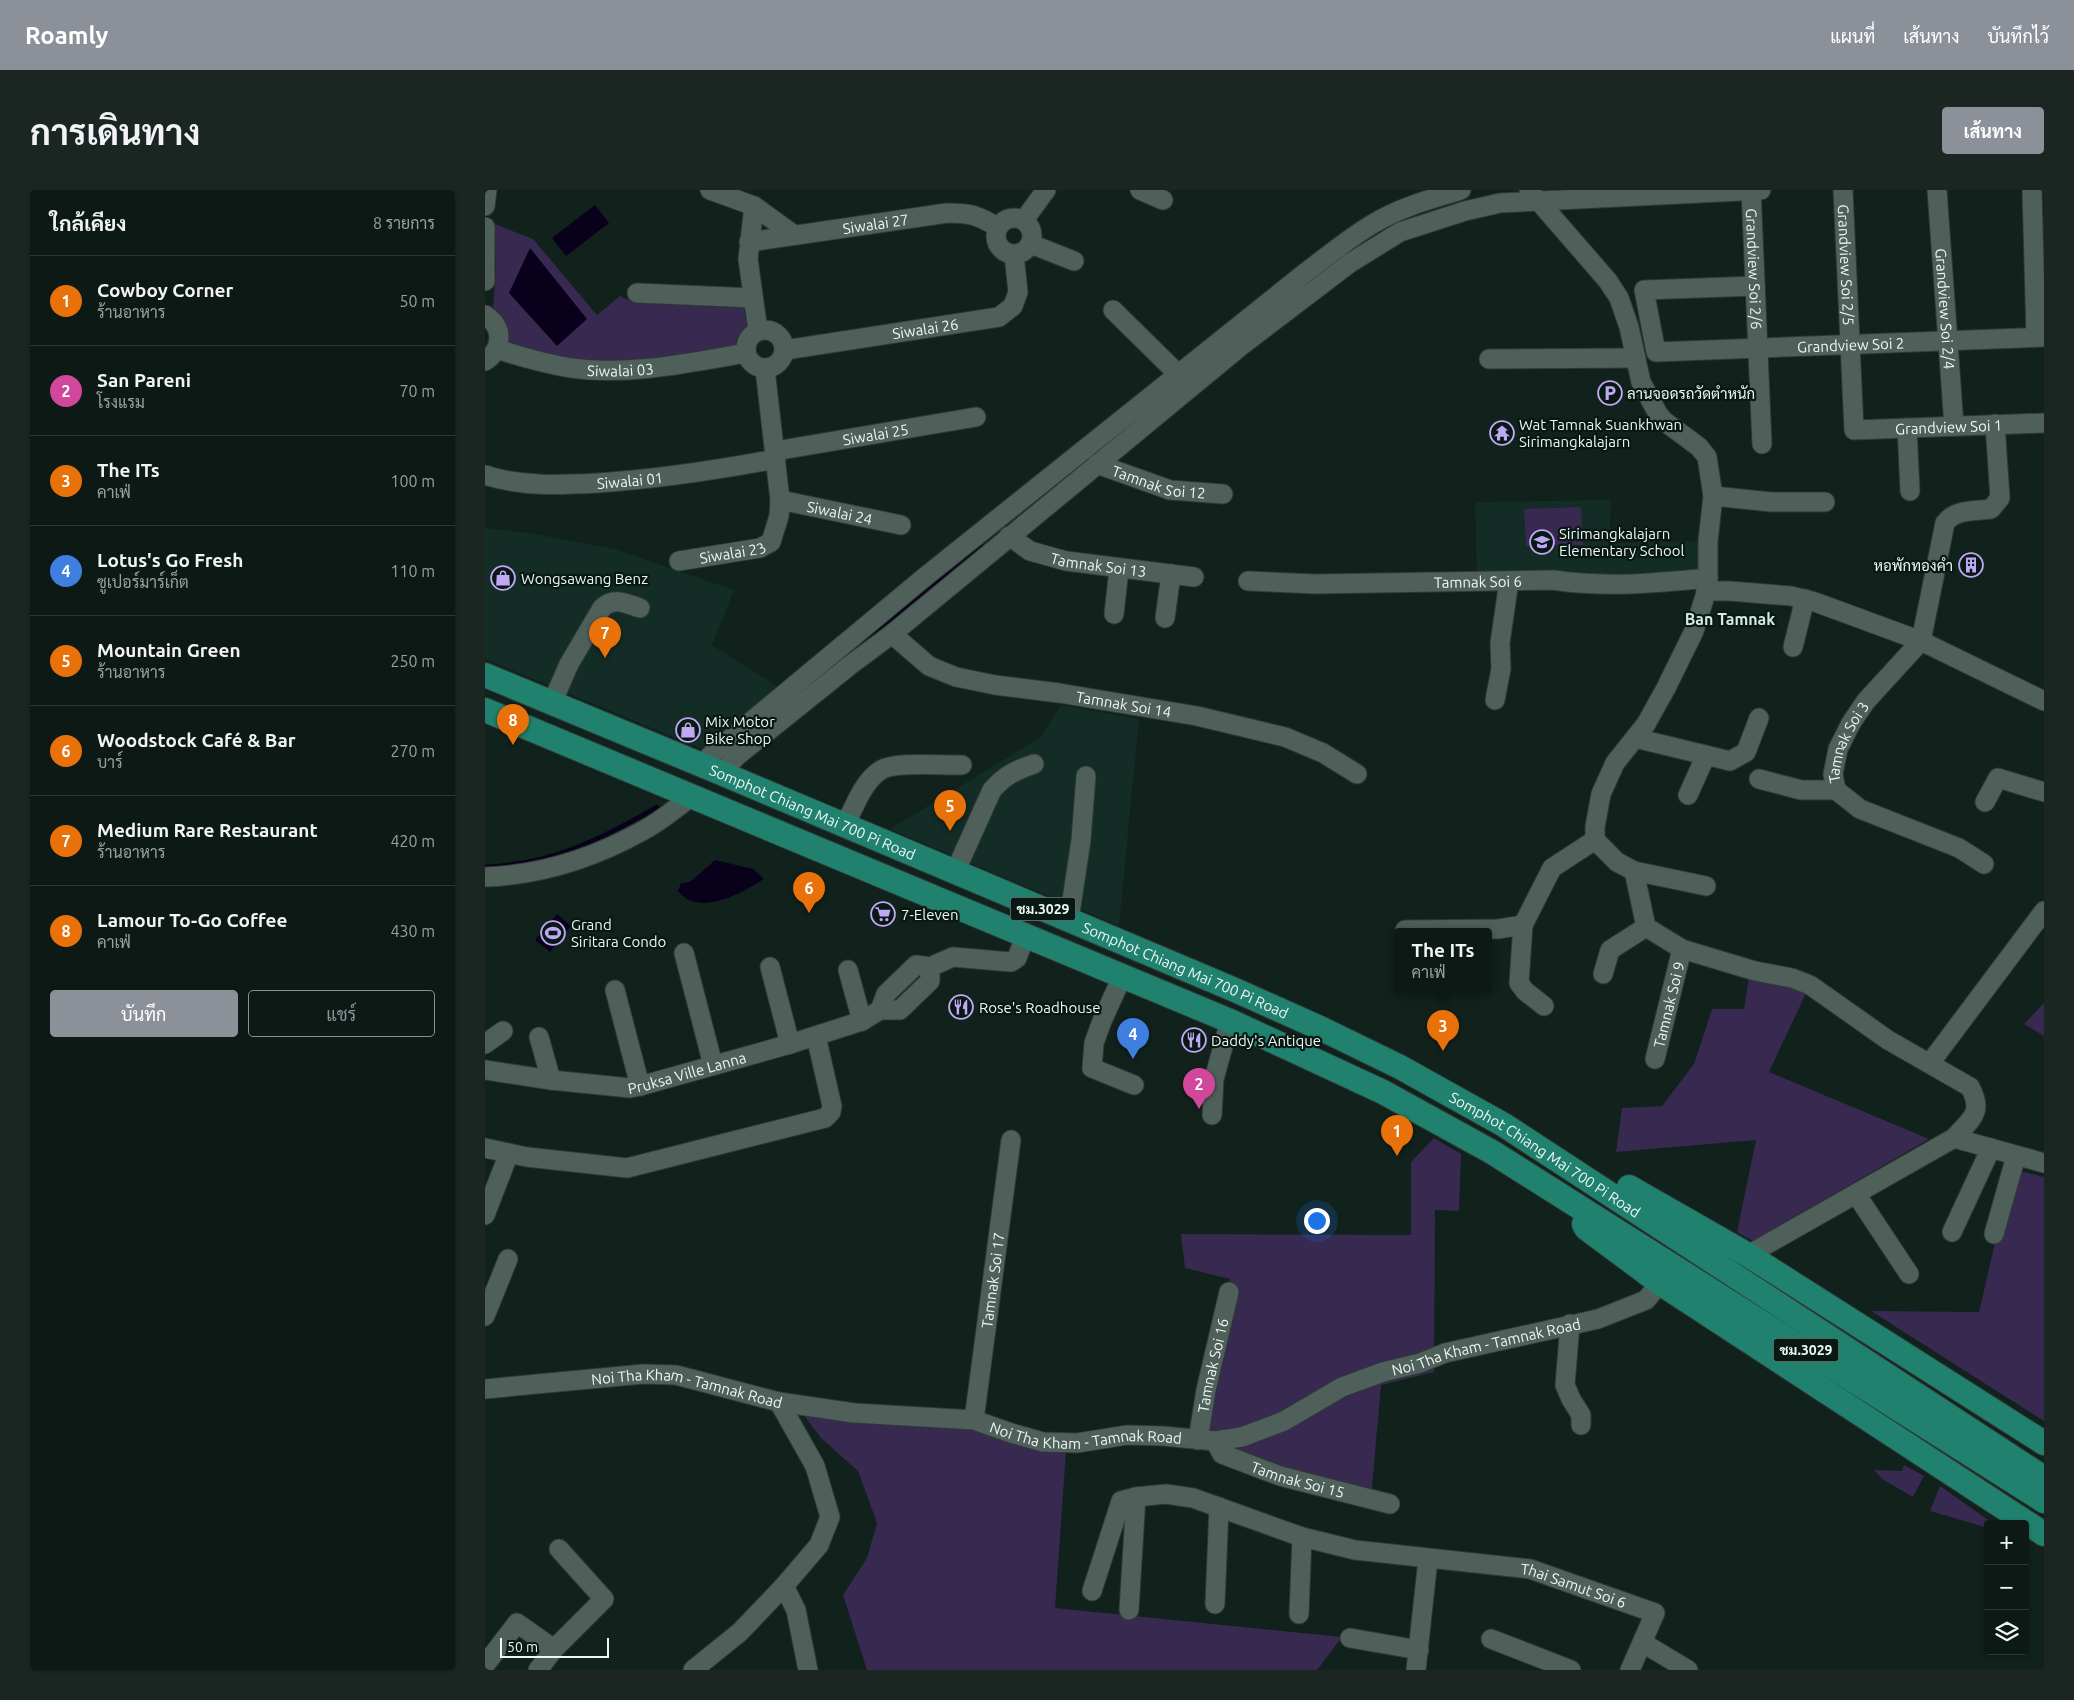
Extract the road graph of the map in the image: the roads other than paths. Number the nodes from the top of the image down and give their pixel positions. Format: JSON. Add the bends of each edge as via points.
{"nodes":[{"id":1,"x":487,"y":190,"type":"edge"},
{"id":2,"x":710,"y":190,"type":"edge"},
{"id":3,"x":1046,"y":190,"type":"edge"},
{"id":4,"x":1140,"y":190,"type":"edge"},
{"id":5,"x":1461,"y":190,"type":"edge"},
{"id":6,"x":1751,"y":190,"type":"edge"},
{"id":7,"x":1761,"y":190,"type":"edge"},
{"id":8,"x":1843,"y":190,"type":"edge"},
{"id":9,"x":1937,"y":190,"type":"edge"},
{"id":10,"x":2032,"y":190,"type":"edge"},
{"id":11,"x":1534,"y":195,"type":"edge"},
{"id":12,"x":1163,"y":200,"type":"dead end"},
{"id":13,"x":485,"y":206,"type":"edge"},
{"id":14,"x":754,"y":206,"type":"junction"},
{"id":15,"x":1024,"y":220,"type":"junction"},
{"id":16,"x":485,"y":227,"type":"edge"},
{"id":17,"x":997,"y":227,"type":"junction"},
{"id":18,"x":794,"y":235,"type":"junction"},
{"id":19,"x":485,"y":237,"type":"edge"},
{"id":20,"x":749,"y":242,"type":"junction"},
{"id":21,"x":1031,"y":244,"type":"junction"},
{"id":22,"x":1015,"y":255,"type":"junction"},
{"id":23,"x":1074,"y":261,"type":"dead end"},
{"id":24,"x":485,"y":281,"type":"edge"},
{"id":25,"x":1755,"y":286,"type":"junction"},
{"id":26,"x":637,"y":293,"type":"dead end"},
{"id":27,"x":753,"y":298,"type":"junction"},
{"id":28,"x":1113,"y":310,"type":"dead end"},
{"id":29,"x":485,"y":315,"type":"edge"},
{"id":30,"x":758,"y":331,"type":"junction"},
{"id":31,"x":2040,"y":337,"type":"edge"},
{"id":32,"x":1947,"y":342,"type":"junction"},
{"id":33,"x":1850,"y":345,"type":"junction"},
{"id":34,"x":1757,"y":348,"type":"junction"},
{"id":35,"x":785,"y":350,"type":"junction"},
{"id":36,"x":746,"y":354,"type":"junction"},
{"id":37,"x":491,"y":355,"type":"edge"},
{"id":38,"x":1636,"y":358,"type":"junction"},
{"id":39,"x":1489,"y":360,"type":"dead end"},
{"id":40,"x":765,"y":369,"type":"junction"},
{"id":41,"x":1178,"y":374,"type":"junction"},
{"id":42,"x":976,"y":416,"type":"dead end"},
{"id":43,"x":2044,"y":423,"type":"edge"},
{"id":44,"x":1995,"y":424,"type":"junction"},
{"id":45,"x":1954,"y":426,"type":"junction"},
{"id":46,"x":1907,"y":428,"type":"junction"},
{"id":47,"x":1854,"y":430,"type":"joint"},
{"id":48,"x":1762,"y":444,"type":"dead end"},
{"id":49,"x":776,"y":455,"type":"junction"},
{"id":50,"x":1087,"y":463,"type":"junction"},
{"id":51,"x":485,"y":475,"type":"edge"},
{"id":52,"x":1910,"y":491,"type":"dead end"},
{"id":53,"x":1223,"y":494,"type":"dead end"},
{"id":54,"x":1713,"y":496,"type":"junction"},
{"id":55,"x":780,"y":500,"type":"junction"},
{"id":56,"x":1825,"y":502,"type":"dead end"},
{"id":57,"x":901,"y":525,"type":"dead end"},
{"id":58,"x":1009,"y":536,"type":"junction"},
{"id":59,"x":679,"y":561,"type":"dead end"},
{"id":60,"x":1119,"y":569,"type":"junction"},
{"id":61,"x":1171,"y":574,"type":"junction"},
{"id":62,"x":1193,"y":576,"type":"dead end"},
{"id":63,"x":1248,"y":581,"type":"dead end"},
{"id":64,"x":1509,"y":581,"type":"junction"},
{"id":65,"x":1707,"y":585,"type":"junction"},
{"id":66,"x":1805,"y":599,"type":"junction"},
{"id":67,"x":640,"y":608,"type":"dead end"},
{"id":68,"x":1114,"y":614,"type":"dead end"},
{"id":69,"x":1165,"y":618,"type":"dead end"},
{"id":70,"x":892,"y":634,"type":"junction"},
{"id":71,"x":1921,"y":641,"type":"junction"},
{"id":72,"x":1793,"y":647,"type":"dead end"},
{"id":73,"x":485,"y":675,"type":"edge"},
{"id":74,"x":1495,"y":700,"type":"dead end"},
{"id":75,"x":2044,"y":701,"type":"edge"},
{"id":76,"x":552,"y":703,"type":"junction"},
{"id":77,"x":485,"y":710,"type":"edge"},
{"id":78,"x":1759,"y":718,"type":"dead end"},
{"id":79,"x":1635,"y":738,"type":"junction"},
{"id":80,"x":1706,"y":755,"type":"junction"},
{"id":81,"x":1033,"y":764,"type":"dead end"},
{"id":82,"x":962,"y":765,"type":"dead end"},
{"id":83,"x":711,"y":769,"type":"junction"},
{"id":84,"x":1357,"y":774,"type":"dead end"},
{"id":85,"x":1086,"y":776,"type":"dead end"},
{"id":86,"x":1759,"y":779,"type":"dead end"},
{"id":87,"x":1836,"y":790,"type":"junction"},
{"id":88,"x":2044,"y":792,"type":"edge"},
{"id":89,"x":1688,"y":795,"type":"dead end"},
{"id":90,"x":691,"y":797,"type":"junction"},
{"id":91,"x":1985,"y":802,"type":"dead end"},
{"id":92,"x":845,"y":825,"type":"junction"},
{"id":93,"x":1595,"y":840,"type":"junction"},
{"id":94,"x":1985,"y":864,"type":"dead end"},
{"id":95,"x":1634,"y":871,"type":"junction"},
{"id":96,"x":955,"y":872,"type":"junction"},
{"id":97,"x":485,"y":877,"type":"edge"},
{"id":98,"x":1706,"y":886,"type":"dead end"},
{"id":99,"x":2044,"y":911,"type":"edge"},
{"id":100,"x":1069,"y":920,"type":"junction"},
{"id":101,"x":1523,"y":924,"type":"junction"},
{"id":102,"x":1646,"y":927,"type":"junction"},
{"id":103,"x":1492,"y":929,"type":"edge"},
{"id":104,"x":1025,"y":937,"type":"junction"},
{"id":105,"x":1682,"y":949,"type":"junction"},
{"id":106,"x":684,"y":953,"type":"dead end"},
{"id":107,"x":770,"y":967,"type":"dead end"},
{"id":108,"x":848,"y":970,"type":"dead end"},
{"id":109,"x":1603,"y":974,"type":"dead end"},
{"id":110,"x":1122,"y":977,"type":"junction"},
{"id":111,"x":615,"y":990,"type":"dead end"},
{"id":112,"x":1544,"y":1006,"type":"dead end"},
{"id":113,"x":863,"y":1021,"type":"junction"},
{"id":114,"x":1229,"y":1021,"type":"junction"},
{"id":115,"x":503,"y":1031,"type":"dead end"},
{"id":116,"x":816,"y":1036,"type":"junction"},
{"id":117,"x":539,"y":1037,"type":"dead end"},
{"id":118,"x":485,"y":1044,"type":"edge"},
{"id":119,"x":790,"y":1044,"type":"junction"},
{"id":120,"x":1655,"y":1059,"type":"dead end"},
{"id":121,"x":1930,"y":1063,"type":"junction"},
{"id":122,"x":713,"y":1065,"type":"junction"},
{"id":123,"x":485,"y":1071,"type":"edge"},
{"id":124,"x":551,"y":1080,"type":"junction"},
{"id":125,"x":1134,"y":1085,"type":"dead end"},
{"id":126,"x":640,"y":1086,"type":"junction"},
{"id":127,"x":1212,"y":1115,"type":"dead end"},
{"id":128,"x":1954,"y":1138,"type":"junction"},
{"id":129,"x":1011,"y":1140,"type":"dead end"},
{"id":130,"x":485,"y":1148,"type":"edge"},
{"id":131,"x":1991,"y":1148,"type":"junction"},
{"id":132,"x":509,"y":1153,"type":"junction"},
{"id":133,"x":2016,"y":1156,"type":"junction"},
{"id":134,"x":2044,"y":1162,"type":"edge"},
{"id":135,"x":1584,"y":1175,"type":"junction"},
{"id":136,"x":1856,"y":1194,"type":"junction"},
{"id":137,"x":1568,"y":1200,"type":"junction"},
{"id":138,"x":485,"y":1215,"type":"edge"},
{"id":139,"x":1952,"y":1232,"type":"dead end"},
{"id":140,"x":1994,"y":1234,"type":"dead end"},
{"id":141,"x":1748,"y":1255,"type":"junction"},
{"id":142,"x":508,"y":1259,"type":"dead end"},
{"id":143,"x":1909,"y":1274,"type":"dead end"},
{"id":144,"x":1660,"y":1283,"type":"junction"},
{"id":145,"x":1229,"y":1292,"type":"dead end"},
{"id":146,"x":485,"y":1316,"type":"edge"},
{"id":147,"x":1570,"y":1324,"type":"junction"},
{"id":148,"x":485,"y":1389,"type":"edge"},
{"id":149,"x":779,"y":1402,"type":"junction"},
{"id":150,"x":974,"y":1420,"type":"junction"},
{"id":151,"x":1581,"y":1425,"type":"dead end"},
{"id":152,"x":1206,"y":1441,"type":"junction"},
{"id":153,"x":2044,"y":1443,"type":"edge"},
{"id":154,"x":2044,"y":1478,"type":"edge"},
{"id":155,"x":1135,"y":1498,"type":"junction"},
{"id":156,"x":2044,"y":1501,"type":"edge"},
{"id":157,"x":1389,"y":1504,"type":"dead end"},
{"id":158,"x":1219,"y":1507,"type":"junction"},
{"id":159,"x":2044,"y":1534,"type":"edge"},
{"id":160,"x":1302,"y":1537,"type":"junction"},
{"id":161,"x":559,"y":1548,"type":"dead end"},
{"id":162,"x":1428,"y":1559,"type":"junction"},
{"id":163,"x":784,"y":1586,"type":"junction"},
{"id":164,"x":1092,"y":1591,"type":"dead end"},
{"id":165,"x":1215,"y":1604,"type":"dead end"},
{"id":166,"x":1129,"y":1610,"type":"dead end"},
{"id":167,"x":1299,"y":1614,"type":"dead end"},
{"id":168,"x":1350,"y":1638,"type":"dead end"},
{"id":169,"x":1491,"y":1639,"type":"dead end"},
{"id":170,"x":1643,"y":1643,"type":"junction"},
{"id":171,"x":554,"y":1649,"type":"junction"},
{"id":172,"x":1419,"y":1650,"type":"junction"},
{"id":173,"x":485,"y":1665,"type":"edge"},
{"id":174,"x":538,"y":1670,"type":"edge"},
{"id":175,"x":693,"y":1670,"type":"edge"},
{"id":176,"x":807,"y":1670,"type":"edge"},
{"id":177,"x":1416,"y":1670,"type":"edge"},
{"id":178,"x":1571,"y":1670,"type":"edge"},
{"id":179,"x":1630,"y":1670,"type":"edge"},
{"id":180,"x":1688,"y":1670,"type":"edge"}],
"edges":[{"from":1,"to":13,"type":"street"},
{"from":2,"to":14,"type":"street"},
{"from":3,"to":15,"type":"street"},
{"from":4,"to":12,"type":"street"},
{"from":5,"to":41,"type":"street","via":[[1419,203],[1370,226]]},
{"from":6,"to":7,"type":"street"},
{"from":6,"to":11,"type":"street"},
{"from":6,"to":25,"type":"street","name":"Grandview Soi 2/6"},
{"from":8,"to":33,"type":"street","name":"Grandview Soi 2/5"},
{"from":9,"to":32,"type":"street","name":"Grandview Soi 2/4"},
{"from":10,"to":31,"type":"street"},
{"from":11,"to":38,"type":"street","via":[[1619,298]]},
{"from":11,"to":50,"type":"street","via":[[1400,232],[1350,262]]},
{"from":14,"to":18,"type":"street"},
{"from":14,"to":20,"type":"street"},
{"from":15,"to":17,"type":"street","via":[[1007,219]]},
{"from":15,"to":21,"type":"street","via":[[1031,230]]},
{"from":16,"to":19,"type":"street"},
{"from":17,"to":18,"type":"street","name":"Siwalai 27","via":[[981,216],[947,213]]},
{"from":17,"to":22,"type":"street","via":[[995,240],[998,246],[1002,251]]},
{"from":18,"to":20,"type":"street","name":"Siwalai 27"},
{"from":19,"to":24,"type":"street"},
{"from":20,"to":27,"type":"street"},
{"from":21,"to":22,"type":"street"},
{"from":21,"to":23,"type":"street"},
{"from":22,"to":35,"type":"street","name":"Siwalai 26","via":[[1018,292],[1013,306],[999,317]]},
{"from":25,"to":34,"type":"street","name":"Grandview Soi 2/6"},
{"from":25,"to":34,"type":"street","name":"Grandview Soi 2","via":[[1645,290],[1656,352]]},
{"from":26,"to":27,"type":"street"},
{"from":27,"to":30,"type":"street"},
{"from":28,"to":41,"type":"street"},
{"from":29,"to":37,"type":"street","via":[[498,330],[499,339]]},
{"from":30,"to":35,"type":"street","via":[[775,333],[784,343]]},
{"from":30,"to":36,"type":"street","via":[[748,340]]},
{"from":31,"to":32,"type":"street","name":"Grandview Soi 2"},
{"from":32,"to":33,"type":"street","name":"Grandview Soi 2"},
{"from":32,"to":45,"type":"street","name":"Grandview Soi 2/4"},
{"from":33,"to":34,"type":"street","name":"Grandview Soi 2"},
{"from":33,"to":47,"type":"street","name":"Grandview Soi 2/5"},
{"from":34,"to":48,"type":"street","name":"Grandview Soi 2/6"},
{"from":35,"to":40,"type":"street","via":[[779,363]]},
{"from":36,"to":37,"type":"street","name":"Siwalai 03","via":[[617,370],[571,368]]},
{"from":36,"to":40,"type":"street","via":[[753,365]]},
{"from":38,"to":39,"type":"street"},
{"from":38,"to":54,"type":"street","via":[[1641,382],[1657,414],[1707,457]]},
{"from":40,"to":49,"type":"street"},
{"from":41,"to":50,"type":"street"},
{"from":42,"to":49,"type":"street","name":"Siwalai 25"},
{"from":43,"to":44,"type":"street","name":"Grandview Soi 1"},
{"from":44,"to":45,"type":"street","name":"Grandview Soi 1"},
{"from":44,"to":71,"type":"street","via":[[2000,498],[1991,509],[1958,514],[1945,523]]},
{"from":45,"to":46,"type":"street","name":"Grandview Soi 1"},
{"from":46,"to":47,"type":"street","name":"Grandview Soi 1"},
{"from":46,"to":52,"type":"street"},
{"from":49,"to":51,"type":"street","name":"Siwalai 01","via":[[697,472],[552,486]]},
{"from":49,"to":55,"type":"street"},
{"from":50,"to":53,"type":"street","name":"Tamnak Soi 12","via":[[1170,490]]},
{"from":50,"to":58,"type":"street"},
{"from":50,"to":83,"type":"street","via":[[900,598],[713,753]]},
{"from":54,"to":56,"type":"street","via":[[1771,502]]},
{"from":54,"to":65,"type":"street"},
{"from":55,"to":57,"type":"street","name":"Siwalai 24"},
{"from":55,"to":59,"type":"street","name":"Siwalai 23","via":[[771,542],[760,548]]},
{"from":58,"to":60,"type":"street","name":"Tamnak Soi 13","via":[[1039,554]]},
{"from":58,"to":70,"type":"street"},
{"from":60,"to":61,"type":"street","name":"Tamnak Soi 13"},
{"from":60,"to":68,"type":"street"},
{"from":61,"to":62,"type":"street","name":"Tamnak Soi 13"},
{"from":61,"to":69,"type":"street"},
{"from":63,"to":64,"type":"street","name":"Tamnak Soi 6","via":[[1315,584]]},
{"from":64,"to":65,"type":"street","name":"Tamnak Soi 6"},
{"from":64,"to":74,"type":"street"},
{"from":65,"to":66,"type":"street","name":"Tamnak Soi 6","via":[[1729,591]]},
{"from":65,"to":79,"type":"street","via":[[1693,631],[1667,688]]},
{"from":66,"to":71,"type":"street","name":"Tamnak Soi 6"},
{"from":66,"to":72,"type":"street"},
{"from":67,"to":76,"type":"street","via":[[619,601],[607,602],[569,664]]},
{"from":70,"to":83,"type":"street","via":[[745,750]]},
{"from":70,"to":84,"type":"street","name":"Tamnak Soi 14","via":[[929,666],[956,677],[1197,716],[1285,737],[1323,753]]},
{"from":71,"to":75,"type":"street","name":"Tamnak Soi 6"},
{"from":71,"to":87,"type":"street","name":"Tamnak Soi 3","via":[[1866,701],[1851,723],[1838,749],[1833,774]]},
{"from":73,"to":76,"type":"main road","name":"Somphot Chiang Mai 700 Pi Road","number":"ชม.3029"},
{"from":76,"to":83,"type":"main road","name":"Somphot Chiang Mai 700 Pi Road","number":"ชม.3029"},
{"from":77,"to":90,"type":"main road","name":"Somphot Chiang Mai 700 Pi Road","number":"ชม.3029"},
{"from":78,"to":80,"type":"street","via":[[1746,752],[1731,761]]},
{"from":79,"to":80,"type":"street"},
{"from":79,"to":93,"type":"street","via":[[1615,763],[1601,794]]},
{"from":80,"to":89,"type":"street"},
{"from":81,"to":96,"type":"street","via":[[1001,779],[991,790]]},
{"from":82,"to":92,"type":"street","via":[[901,765],[881,770],[868,783]]},
{"from":83,"to":92,"type":"main road","name":"Somphot Chiang Mai 700 Pi Road","number":"ชม.3029"},
{"from":85,"to":100,"type":"street","via":[[1081,840]]},
{"from":86,"to":87,"type":"street","via":[[1801,790]]},
{"from":87,"to":94,"type":"street","name":"Tamnak Soi 3","via":[[1859,809],[1959,848]]},
{"from":88,"to":91,"type":"street","via":[[1999,778]]},
{"from":90,"to":97,"type":"street","via":[[646,829],[602,852],[555,866]]},
{"from":90,"to":104,"type":"main road","name":"Somphot Chiang Mai 700 Pi Road","number":"ชม.3029"},
{"from":92,"to":96,"type":"main road","name":"Somphot Chiang Mai 700 Pi Road","number":"ชม.3029"},
{"from":93,"to":95,"type":"street","via":[[1617,862]]},
{"from":93,"to":101,"type":"street","via":[[1552,868]]},
{"from":95,"to":98,"type":"street"},
{"from":95,"to":102,"type":"street"},
{"from":96,"to":100,"type":"main road","name":"Somphot Chiang Mai 700 Pi Road","number":"ชม.3029"},
{"from":99,"to":121,"type":"street"},
{"from":100,"to":135,"type":"main road","name":"Somphot Chiang Mai 700 Pi Road","number":"ชม.3029","via":[[1261,1002],[1400,1068],[1504,1125]]},
{"from":101,"to":103,"type":"street"},
{"from":101,"to":112,"type":"street","via":[[1519,983]]},
{"from":102,"to":105,"type":"street"},
{"from":102,"to":109,"type":"street","via":[[1610,950]]},
{"from":104,"to":110,"type":"main road","name":"Somphot Chiang Mai 700 Pi Road","number":"ชม.3029"},
{"from":104,"to":113,"type":"street","name":"Pruksa Ville Lanna","via":[[1017,958],[1011,962],[953,957],[930,967],[930,981],[900,1010],[880,1010]]},
{"from":105,"to":120,"type":"street","name":"Tamnak Soi 9"},
{"from":105,"to":121,"type":"street","via":[[1810,985],[1888,1040]]},
{"from":106,"to":122,"type":"street"},
{"from":107,"to":119,"type":"street"},
{"from":108,"to":113,"type":"street"},
{"from":110,"to":114,"type":"main road","name":"Somphot Chiang Mai 700 Pi Road","number":"ชม.3029"},
{"from":110,"to":125,"type":"street","via":[[1094,1043],[1092,1068]]},
{"from":111,"to":126,"type":"street"},
{"from":113,"to":116,"type":"street","name":"Pruksa Ville Lanna"},
{"from":114,"to":127,"type":"street","via":[[1214,1079]]},
{"from":114,"to":137,"type":"main road","name":"Somphot Chiang Mai 700 Pi Road","number":"ชม.3029","via":[[1383,1092],[1492,1152]]},
{"from":115,"to":118,"type":"street"},
{"from":116,"to":119,"type":"street","name":"Pruksa Ville Lanna"},
{"from":116,"to":132,"type":"street","via":[[832,1106],[825,1118],[627,1168]]},
{"from":117,"to":124,"type":"street"},
{"from":119,"to":122,"type":"street","name":"Pruksa Ville Lanna"},
{"from":121,"to":128,"type":"street","via":[[1970,1087],[1976,1098],[1977,1109],[1972,1119]]},
{"from":122,"to":126,"type":"street","name":"Pruksa Ville Lanna"},
{"from":123,"to":124,"type":"street","name":"Pruksa Ville Lanna"},
{"from":124,"to":126,"type":"street","name":"Pruksa Ville Lanna","via":[[629,1088]]},
{"from":128,"to":131,"type":"street"},
{"from":128,"to":136,"type":"street"},
{"from":129,"to":150,"type":"street","name":"Tamnak Soi 17"},
{"from":130,"to":132,"type":"street"},
{"from":131,"to":133,"type":"street"},
{"from":131,"to":139,"type":"street"},
{"from":132,"to":138,"type":"street"},
{"from":133,"to":134,"type":"street"},
{"from":133,"to":140,"type":"street"},
{"from":135,"to":141,"type":"main road","via":[[1621,1183]]},
{"from":135,"to":154,"type":"main road","name":"Somphot Chiang Mai 700 Pi Road","number":"ชม.3029"},
{"from":136,"to":141,"type":"street"},
{"from":136,"to":143,"type":"street"},
{"from":137,"to":144,"type":"main road","via":[[1586,1228]]},
{"from":137,"to":156,"type":"main road","name":"Somphot Chiang Mai 700 Pi Road","number":"ชม.3029"},
{"from":141,"to":153,"type":"main road"},
{"from":142,"to":146,"type":"street"},
{"from":144,"to":147,"type":"street","name":"Noi Tha Kham - Tamnak Road","via":[[1646,1300],[1598,1319]]},
{"from":144,"to":159,"type":"main road"},
{"from":145,"to":152,"type":"street","name":"Tamnak Soi 16","via":[[1206,1390]]},
{"from":147,"to":151,"type":"street","via":[[1565,1385],[1581,1415]]},
{"from":147,"to":152,"type":"street","name":"Noi Tha Kham - Tamnak Road","via":[[1445,1353],[1383,1372],[1342,1387],[1284,1421],[1242,1437]]},
{"from":148,"to":149,"type":"street","name":"Noi Tha Kham - Tamnak Road","via":[[643,1374],[676,1375]]},
{"from":149,"to":150,"type":"street","name":"Noi Tha Kham - Tamnak Road","via":[[855,1413]]},
{"from":149,"to":163,"type":"street","via":[[815,1466],[830,1517],[819,1545]]},
{"from":150,"to":152,"type":"street","name":"Noi Tha Kham - Tamnak Road","via":[[1011,1434],[1060,1444],[1127,1435]]},
{"from":152,"to":157,"type":"street","name":"Tamnak Soi 15","via":[[1222,1454],[1280,1476]]},
{"from":155,"to":158,"type":"street","via":[[1166,1494],[1193,1498]]},
{"from":155,"to":164,"type":"street","via":[[1121,1501]]},
{"from":155,"to":166,"type":"street"},
{"from":158,"to":160,"type":"street"},
{"from":158,"to":165,"type":"street"},
{"from":160,"to":162,"type":"street","via":[[1355,1550]]},
{"from":160,"to":167,"type":"street"},
{"from":161,"to":171,"type":"street","via":[[604,1599]]},
{"from":162,"to":170,"type":"street","name":"Thai Samut Soi 6","via":[[1530,1569],[1655,1614]]},
{"from":162,"to":172,"type":"street"},
{"from":163,"to":175,"type":"street","via":[[740,1632]]},
{"from":163,"to":176,"type":"street","via":[[797,1610]]},
{"from":168,"to":172,"type":"street"},
{"from":169,"to":178,"type":"street"},
{"from":170,"to":179,"type":"street","name":"Thai Samut Soi 6"},
{"from":170,"to":180,"type":"street"},
{"from":171,"to":173,"type":"street","via":[[517,1623]]},
{"from":171,"to":174,"type":"street"},
{"from":172,"to":177,"type":"street"}]}
